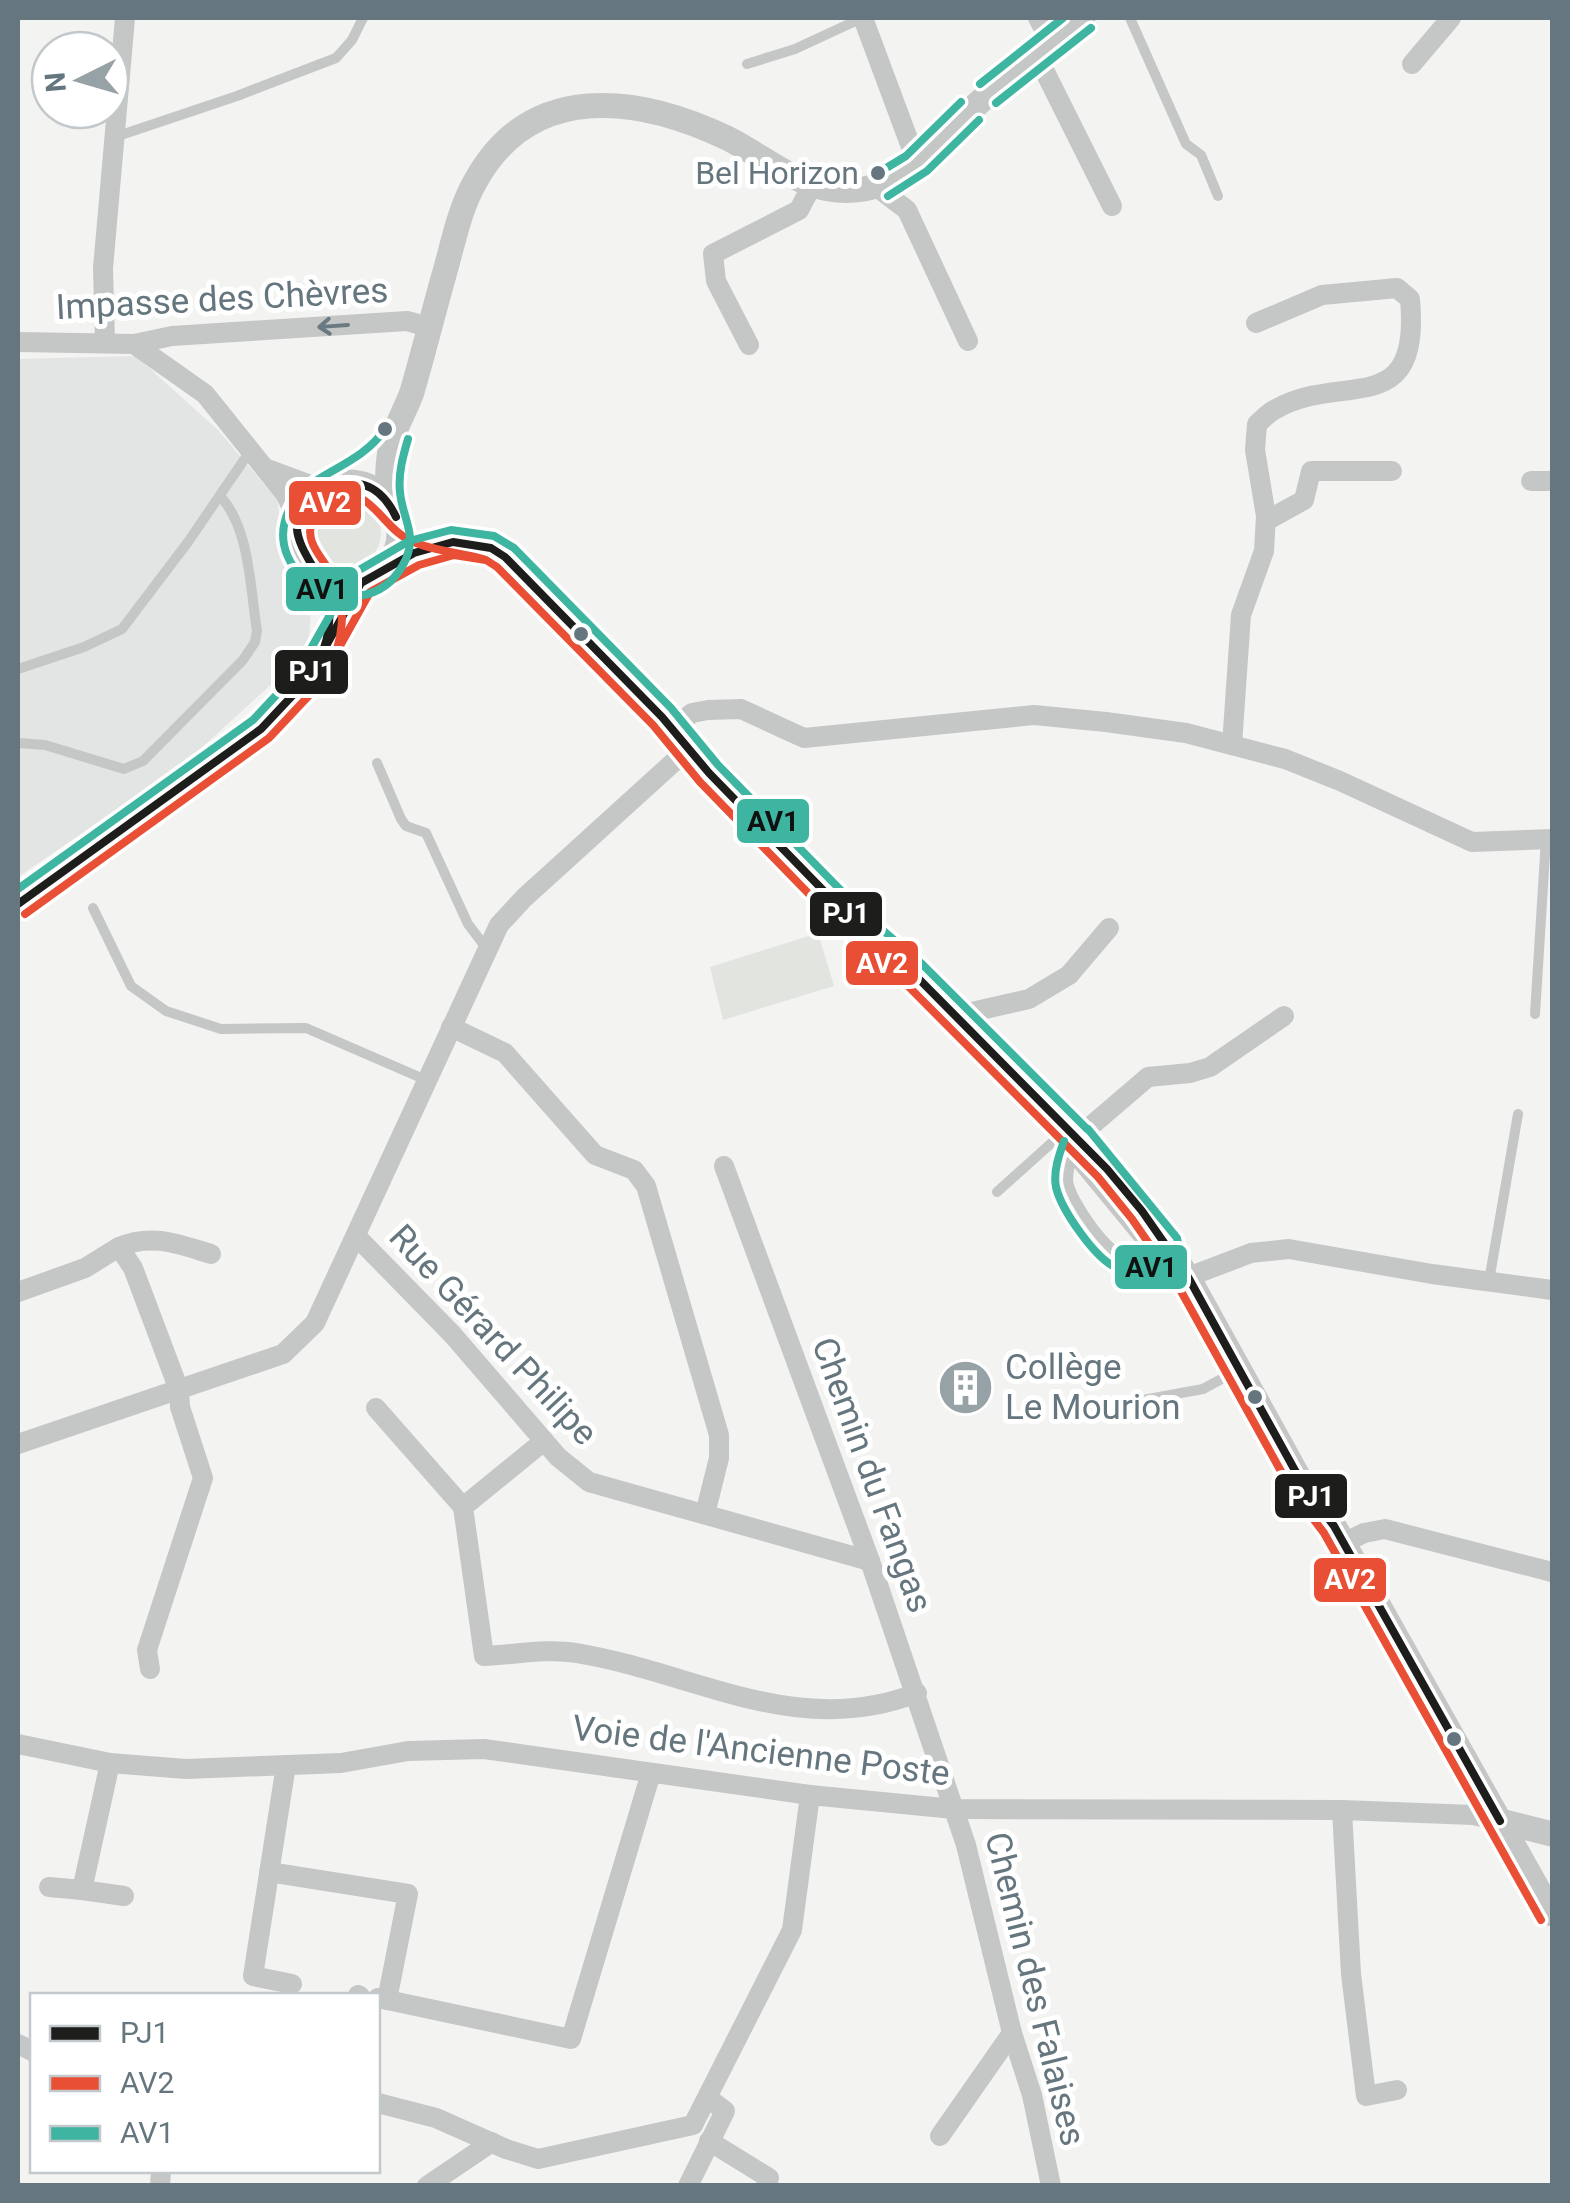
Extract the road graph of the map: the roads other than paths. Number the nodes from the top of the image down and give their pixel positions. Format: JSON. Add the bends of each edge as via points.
{"nodes":[{"id":1,"x":125,"y":18,"type":"edge"},
{"id":2,"x":363,"y":18,"type":"edge"},
{"id":3,"x":863,"y":18,"type":"edge"},
{"id":4,"x":1038,"y":18,"type":"edge"},
{"id":5,"x":1083,"y":18,"type":"edge"},
{"id":6,"x":1130,"y":18,"type":"edge"},
{"id":7,"x":1452,"y":18,"type":"edge"},
{"id":8,"x":1044,"y":48,"type":"junction"},
{"id":9,"x":747,"y":64,"type":"dead end"},
{"id":10,"x":1412,"y":64,"type":"dead end"},
{"id":11,"x":114,"y":137,"type":"junction"},
{"id":12,"x":916,"y":163,"type":"junction"},
{"id":13,"x":810,"y":187,"type":"junction"},
{"id":14,"x":877,"y":187,"type":"junction"},
{"id":15,"x":1218,"y":196,"type":"dead end"},
{"id":16,"x":1112,"y":206,"type":"dead end"},
{"id":17,"x":1256,"y":323,"type":"dead end"},
{"id":18,"x":429,"y":327,"type":"junction"},
{"id":19,"x":968,"y":341,"type":"dead end"},
{"id":20,"x":18,"y":342,"type":"edge"},
{"id":21,"x":105,"y":342,"type":"junction"},
{"id":22,"x":134,"y":344,"type":"junction"},
{"id":23,"x":749,"y":345,"type":"dead end"},
{"id":24,"x":391,"y":443,"type":"junction"},
{"id":25,"x":250,"y":452,"type":"junction"},
{"id":26,"x":266,"y":468,"type":"junction"},
{"id":27,"x":1392,"y":471,"type":"dead end"},
{"id":28,"x":1530,"y":480,"type":"dead end"},
{"id":29,"x":1552,"y":481,"type":"edge"},
{"id":30,"x":331,"y":486,"type":"junction"},
{"id":31,"x":220,"y":496,"type":"junction"},
{"id":32,"x":392,"y":509,"type":"junction"},
{"id":33,"x":298,"y":521,"type":"junction"},
{"id":34,"x":1266,"y":521,"type":"junction"},
{"id":35,"x":452,"y":542,"type":"junction"},
{"id":36,"x":386,"y":567,"type":"junction"},
{"id":37,"x":318,"y":575,"type":"junction"},
{"id":38,"x":361,"y":583,"type":"junction"},
{"id":39,"x":330,"y":638,"type":"junction"},
{"id":40,"x":18,"y":669,"type":"edge"},
{"id":41,"x":680,"y":739,"type":"junction"},
{"id":42,"x":18,"y":743,"type":"edge"},
{"id":43,"x":1232,"y":745,"type":"junction"},
{"id":44,"x":377,"y":763,"type":"dead end"},
{"id":45,"x":1550,"y":839,"type":"edge"},
{"id":46,"x":18,"y":904,"type":"edge"},
{"id":47,"x":93,"y":908,"type":"dead end"},
{"id":48,"x":1109,"y":928,"type":"dead end"},
{"id":49,"x":487,"y":949,"type":"junction"},
{"id":50,"x":1535,"y":1014,"type":"dead end"},
{"id":51,"x":954,"y":1016,"type":"junction"},
{"id":52,"x":1284,"y":1016,"type":"dead end"},
{"id":53,"x":451,"y":1027,"type":"junction"},
{"id":54,"x":426,"y":1080,"type":"junction"},
{"id":55,"x":1518,"y":1114,"type":"dead end"},
{"id":56,"x":1073,"y":1141,"type":"junction"},
{"id":57,"x":724,"y":1166,"type":"dead end"},
{"id":58,"x":997,"y":1192,"type":"dead end"},
{"id":59,"x":356,"y":1236,"type":"junction"},
{"id":60,"x":119,"y":1248,"type":"junction"},
{"id":61,"x":1159,"y":1249,"type":"junction"},
{"id":62,"x":211,"y":1254,"type":"dead end"},
{"id":63,"x":1188,"y":1277,"type":"junction"},
{"id":64,"x":1489,"y":1282,"type":"junction"},
{"id":65,"x":1552,"y":1290,"type":"edge"},
{"id":66,"x":18,"y":1292,"type":"edge"},
{"id":67,"x":1239,"y":1370,"type":"junction"},
{"id":68,"x":178,"y":1390,"type":"junction"},
{"id":69,"x":376,"y":1408,"type":"dead end"},
{"id":70,"x":1083,"y":1412,"type":"dead end"},
{"id":71,"x":544,"y":1441,"type":"junction"},
{"id":72,"x":18,"y":1444,"type":"edge"},
{"id":73,"x":463,"y":1507,"type":"junction"},
{"id":74,"x":705,"y":1514,"type":"junction"},
{"id":75,"x":1344,"y":1543,"type":"junction"},
{"id":76,"x":870,"y":1561,"type":"junction"},
{"id":77,"x":1552,"y":1572,"type":"edge"},
{"id":78,"x":150,"y":1669,"type":"dead end"},
{"id":79,"x":917,"y":1693,"type":"junction"},
{"id":80,"x":18,"y":1744,"type":"edge"},
{"id":81,"x":110,"y":1764,"type":"junction"},
{"id":82,"x":286,"y":1765,"type":"junction"},
{"id":83,"x":651,"y":1773,"type":"junction"},
{"id":84,"x":810,"y":1795,"type":"junction"},
{"id":85,"x":954,"y":1808,"type":"junction"},
{"id":86,"x":1342,"y":1810,"type":"junction"},
{"id":87,"x":1500,"y":1822,"type":"junction"},
{"id":88,"x":1552,"y":1834,"type":"edge"},
{"id":89,"x":270,"y":1872,"type":"junction"},
{"id":90,"x":50,"y":1886,"type":"dead end"},
{"id":91,"x":82,"y":1890,"type":"junction"},
{"id":92,"x":124,"y":1896,"type":"dead end"},
{"id":93,"x":1552,"y":1914,"type":"edge"},
{"id":94,"x":292,"y":1984,"type":"dead end"},
{"id":95,"x":382,"y":1999,"type":"edge"},
{"id":96,"x":1012,"y":2033,"type":"junction"},
{"id":97,"x":1398,"y":2090,"type":"dead end"},
{"id":98,"x":708,"y":2098,"type":"junction"},
{"id":99,"x":380,"y":2104,"type":"edge"},
{"id":100,"x":940,"y":2136,"type":"dead end"},
{"id":101,"x":710,"y":2141,"type":"junction"},
{"id":102,"x":492,"y":2142,"type":"junction"},
{"id":103,"x":427,"y":2186,"type":"edge"},
{"id":104,"x":688,"y":2186,"type":"edge"},
{"id":105,"x":766,"y":2186,"type":"edge"},
{"id":106,"x":1050,"y":2186,"type":"edge"}],
"edges":[{"from":1,"to":11,"type":"street"},
{"from":2,"to":11,"type":"lane","via":[[336,58]]},
{"from":3,"to":9,"type":"lane"},
{"from":3,"to":12,"type":"street"},
{"from":4,"to":8,"type":"street"},
{"from":5,"to":8,"type":"street"},
{"from":6,"to":15,"type":"lane","via":[[1186,144],[1200,154]]},
{"from":7,"to":10,"type":"street"},
{"from":8,"to":12,"type":"street"},
{"from":8,"to":16,"type":"street"},
{"from":11,"to":21,"type":"street","via":[[102,268]]},
{"from":12,"to":14,"type":"street"},
{"from":13,"to":14,"type":"street"},
{"from":13,"to":18,"type":"street","via":[[728,139],[652,110],[579,104],[547,114],[516,132],[475,181]]},
{"from":13,"to":23,"type":"street","via":[[799,210],[713,254],[716,281]]},
{"from":14,"to":19,"type":"street","via":[[908,210]]},
{"from":17,"to":34,"type":"street","via":[[1322,295],[1398,288],[1410,300],[1412,320],[1403,365],[1390,380],[1293,403],[1257,424]]},
{"from":18,"to":22,"type":"street","name":"Impasse des Chèvres","one_way":true,"via":[[407,321]]},
{"from":18,"to":24,"type":"street"},
{"from":20,"to":21,"type":"street","name":"Impasse des Chèvres"},
{"from":21,"to":22,"type":"street","name":"Impasse des Chèvres"},
{"from":22,"to":25,"type":"street","via":[[205,394]]},
{"from":24,"to":30,"type":"street"},
{"from":24,"to":32,"type":"street"},
{"from":25,"to":26,"type":"street"},
{"from":25,"to":31,"type":"lane"},
{"from":26,"to":30,"type":"street"},
{"from":26,"to":33,"type":"street"},
{"from":27,"to":34,"type":"street","via":[[1311,470],[1304,500]]},
{"from":28,"to":29,"type":"street"},
{"from":30,"to":32,"type":"street","via":[[367,486]]},
{"from":30,"to":33,"type":"street","via":[[306,503]]},
{"from":31,"to":40,"type":"lane","via":[[122,628]]},
{"from":31,"to":42,"type":"lane","via":[[240,530],[257,630],[243,660],[144,761],[124,769]]},
{"from":32,"to":35,"type":"street"},
{"from":32,"to":36,"type":"street","via":[[398,543]]},
{"from":33,"to":37,"type":"street","via":[[300,551]]},
{"from":34,"to":43,"type":"street","via":[[1264,551],[1241,615]]},
{"from":35,"to":36,"type":"street"},
{"from":35,"to":41,"type":"street","via":[[506,557]]},
{"from":36,"to":38,"type":"street"},
{"from":37,"to":38,"type":"street","via":[[339,584]]},
{"from":37,"to":39,"type":"street"},
{"from":38,"to":39,"type":"street"},
{"from":39,"to":46,"type":"street","via":[[307,680],[261,728]]},
{"from":41,"to":43,"type":"street","via":[[692,713],[741,710],[804,738],[1034,715]]},
{"from":41,"to":49,"type":"street","via":[[510,911]]},
{"from":41,"to":51,"type":"street","via":[[856,925]]},
{"from":43,"to":45,"type":"street","via":[[1340,780],[1472,842]]},
{"from":44,"to":49,"type":"lane","via":[[401,819],[426,834],[468,924]]},
{"from":45,"to":50,"type":"lane"},
{"from":47,"to":54,"type":"lane","via":[[131,986],[166,1011],[221,1029],[306,1028]]},
{"from":48,"to":51,"type":"street","via":[[1068,976],[1029,999]]},
{"from":49,"to":53,"type":"street"},
{"from":51,"to":56,"type":"street"},
{"from":52,"to":56,"type":"street","via":[[1210,1067],[1148,1077]]},
{"from":53,"to":54,"type":"street"},
{"from":53,"to":74,"type":"street","via":[[505,1053],[595,1155],[634,1170],[646,1186],[719,1435]]},
{"from":54,"to":59,"type":"street"},
{"from":55,"to":64,"type":"lane"},
{"from":56,"to":58,"type":"lane"},
{"from":56,"to":61,"type":"street"},
{"from":56,"to":61,"type":"lane","via":[[1071,1194],[1112,1251],[1126,1258]]},
{"from":57,"to":76,"type":"street","name":"Chemin du Fangas"},
{"from":59,"to":68,"type":"street","via":[[315,1324],[283,1354]]},
{"from":59,"to":71,"type":"street","name":"Rue Gérard Philipe"},
{"from":60,"to":62,"type":"street","via":[[156,1238]]},
{"from":60,"to":66,"type":"street"},
{"from":60,"to":68,"type":"street","via":[[133,1268]]},
{"from":61,"to":63,"type":"street"},
{"from":63,"to":64,"type":"street","via":[[1250,1253],[1289,1249]]},
{"from":63,"to":67,"type":"street"},
{"from":64,"to":65,"type":"street"},
{"from":67,"to":70,"type":"lane","via":[[1203,1388]]},
{"from":67,"to":75,"type":"street"},
{"from":68,"to":72,"type":"street"},
{"from":68,"to":78,"type":"street","via":[[203,1478],[147,1650]]},
{"from":69,"to":73,"type":"street"},
{"from":71,"to":73,"type":"street"},
{"from":71,"to":74,"type":"street","name":"Rue Gérard Philipe","via":[[589,1482]]},
{"from":73,"to":79,"type":"street","via":[[484,1656],[572,1652],[808,1711],[856,1710]]},
{"from":74,"to":76,"type":"street","name":"Rue Gérard Philipe"},
{"from":75,"to":77,"type":"street","via":[[1385,1529]]},
{"from":75,"to":87,"type":"street"},
{"from":76,"to":79,"type":"street","name":"Chemin du Fangas"},
{"from":79,"to":85,"type":"street","name":"Chemin du Fangas"},
{"from":80,"to":81,"type":"street","name":"Voie de l'Ancienne Poste"},
{"from":81,"to":82,"type":"street","name":"Voie de l'Ancienne Poste","via":[[186,1770]]},
{"from":81,"to":91,"type":"street"},
{"from":82,"to":83,"type":"street","name":"Voie de l'Ancienne Poste","via":[[484,1748]]},
{"from":82,"to":89,"type":"street"},
{"from":83,"to":84,"type":"street","name":"Voie de l'Ancienne Poste"},
{"from":83,"to":95,"type":"street","via":[[571,2038]]},
{"from":84,"to":85,"type":"street","name":"Voie de l'Ancienne Poste"},
{"from":84,"to":98,"type":"street","via":[[792,1930]]},
{"from":85,"to":86,"type":"street","name":"Voie de l'Ancienne Poste"},
{"from":85,"to":96,"type":"street","name":"Chemin des Falaises"},
{"from":86,"to":87,"type":"street","name":"Voie de l'Ancienne Poste"},
{"from":86,"to":97,"type":"street","via":[[1366,2096]]},
{"from":87,"to":88,"type":"street"},
{"from":87,"to":93,"type":"street"},
{"from":89,"to":94,"type":"street","via":[[252,1976]]},
{"from":89,"to":95,"type":"street","via":[[408,1894]]},
{"from":90,"to":91,"type":"street"},
{"from":91,"to":92,"type":"street"},
{"from":96,"to":100,"type":"street"},
{"from":96,"to":106,"type":"street","name":"Chemin des Falaises"},
{"from":98,"to":101,"type":"street","via":[[724,2111]]},
{"from":98,"to":102,"type":"street","via":[[692,2125],[552,2158]]},
{"from":99,"to":102,"type":"street"},
{"from":101,"to":104,"type":"street"},
{"from":101,"to":105,"type":"street","via":[[769,2178]]},
{"from":102,"to":103,"type":"street"}]}
